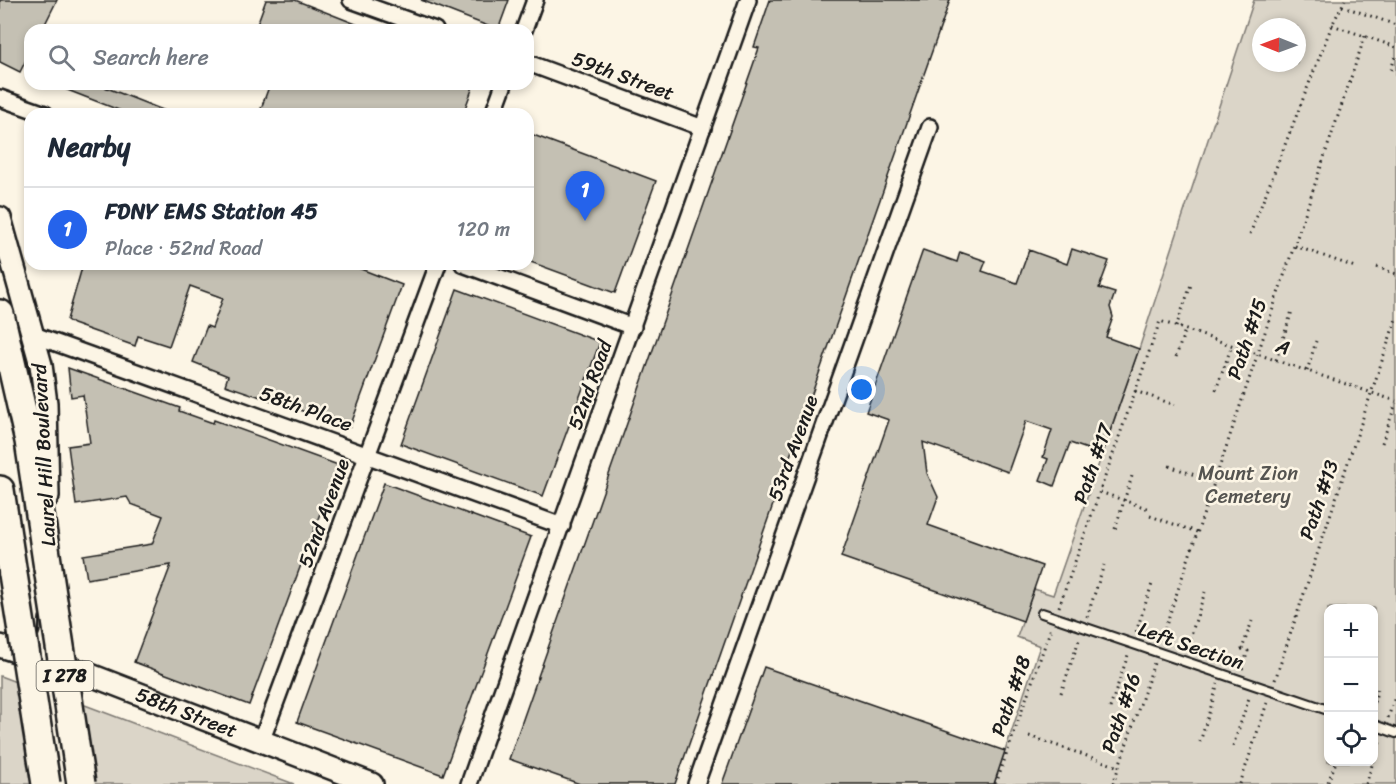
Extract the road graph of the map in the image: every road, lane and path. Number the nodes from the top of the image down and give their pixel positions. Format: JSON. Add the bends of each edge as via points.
{"nodes":[{"id":1,"x":351,"y":0,"type":"edge"},
{"id":2,"x":535,"y":0,"type":"edge"},
{"id":3,"x":748,"y":0,"type":"edge"},
{"id":4,"x":1345,"y":0,"type":"edge"},
{"id":5,"x":1342,"y":6,"type":"junction"},
{"id":6,"x":418,"y":24,"type":"edge"},
{"id":7,"x":526,"y":24,"type":"edge"},
{"id":8,"x":1332,"y":25,"type":"junction"},
{"id":9,"x":1396,"y":25,"type":"edge"},
{"id":10,"x":1365,"y":36,"type":"junction"},
{"id":11,"x":1396,"y":47,"type":"edge"},
{"id":12,"x":1396,"y":53,"type":"edge"},
{"id":13,"x":534,"y":65,"type":"edge"},
{"id":14,"x":1390,"y":70,"type":"dead end"},
{"id":15,"x":502,"y":90,"type":"edge"},
{"id":16,"x":0,"y":98,"type":"edge"},
{"id":17,"x":28,"y":108,"type":"edge"},
{"id":18,"x":495,"y":108,"type":"edge"},
{"id":19,"x":930,"y":126,"type":"dead end"},
{"id":20,"x":703,"y":128,"type":"junction"},
{"id":21,"x":0,"y":218,"type":"edge"},
{"id":22,"x":1250,"y":234,"type":"dead end"},
{"id":23,"x":1294,"y":246,"type":"junction"},
{"id":24,"x":1355,"y":267,"type":"dead end"},
{"id":25,"x":1377,"y":267,"type":"dead end"},
{"id":26,"x":436,"y":270,"type":"edge"},
{"id":27,"x":479,"y":270,"type":"edge"},
{"id":28,"x":1396,"y":274,"type":"edge"},
{"id":29,"x":1192,"y":282,"type":"dead end"},
{"id":30,"x":1292,"y":311,"type":"dead end"},
{"id":31,"x":0,"y":314,"type":"edge"},
{"id":32,"x":1396,"y":319,"type":"edge"},
{"id":33,"x":1160,"y":321,"type":"joint"},
{"id":34,"x":633,"y":327,"type":"junction"},
{"id":35,"x":1176,"y":327,"type":"junction"},
{"id":36,"x":1185,"y":330,"type":"junction"},
{"id":37,"x":34,"y":335,"type":"junction"},
{"id":38,"x":1316,"y":341,"type":"dead end"},
{"id":39,"x":1389,"y":341,"type":"junction"},
{"id":40,"x":1396,"y":344,"type":"edge"},
{"id":41,"x":1232,"y":345,"type":"junction"},
{"id":42,"x":1258,"y":354,"type":"junction"},
{"id":43,"x":1176,"y":357,"type":"dead end"},
{"id":44,"x":1276,"y":360,"type":"junction"},
{"id":45,"x":1307,"y":371,"type":"junction"},
{"id":46,"x":1216,"y":390,"type":"dead end"},
{"id":47,"x":1135,"y":391,"type":"junction"},
{"id":48,"x":1371,"y":393,"type":"junction"},
{"id":49,"x":1396,"y":402,"type":"edge"},
{"id":50,"x":1175,"y":405,"type":"dead end"},
{"id":51,"x":1382,"y":443,"type":"dead end"},
{"id":52,"x":368,"y":454,"type":"junction"},
{"id":53,"x":1169,"y":466,"type":"dead end"},
{"id":54,"x":1132,"y":476,"type":"dead end"},
{"id":55,"x":1215,"y":482,"type":"junction"},
{"id":56,"x":0,"y":490,"type":"edge"},
{"id":57,"x":1099,"y":492,"type":"junction"},
{"id":58,"x":1124,"y":501,"type":"junction"},
{"id":59,"x":1149,"y":509,"type":"dead end"},
{"id":60,"x":1150,"y":516,"type":"dead end"},
{"id":61,"x":562,"y":526,"type":"junction"},
{"id":62,"x":1115,"y":529,"type":"dead end"},
{"id":63,"x":1198,"y":532,"type":"junction"},
{"id":64,"x":7,"y":573,"type":"edge"},
{"id":65,"x":1205,"y":591,"type":"dead end"},
{"id":66,"x":1042,"y":613,"type":"dead end"},
{"id":67,"x":1055,"y":618,"type":"junction"},
{"id":68,"x":1252,"y":621,"type":"dead end"},
{"id":69,"x":0,"y":646,"type":"edge"},
{"id":70,"x":1157,"y":652,"type":"junction"},
{"id":71,"x":42,"y":660,"type":"junction"},
{"id":72,"x":1183,"y":661,"type":"junction"},
{"id":73,"x":1221,"y":674,"type":"junction"},
{"id":74,"x":1238,"y":679,"type":"junction"},
{"id":75,"x":1253,"y":684,"type":"junction"},
{"id":76,"x":1379,"y":685,"type":"dead end"},
{"id":77,"x":1378,"y":688,"type":"edge"},
{"id":78,"x":1271,"y":690,"type":"junction"},
{"id":79,"x":1396,"y":694,"type":"edge"},
{"id":80,"x":1324,"y":708,"type":"edge"},
{"id":81,"x":1378,"y":727,"type":"edge"},
{"id":82,"x":1384,"y":729,"type":"junction"},
{"id":83,"x":1396,"y":733,"type":"edge"},
{"id":84,"x":1029,"y":736,"type":"dead end"},
{"id":85,"x":1200,"y":741,"type":"dead end"},
{"id":86,"x":261,"y":742,"type":"junction"},
{"id":87,"x":1233,"y":746,"type":"dead end"},
{"id":88,"x":1378,"y":746,"type":"edge"},
{"id":89,"x":1334,"y":766,"type":"edge"},
{"id":90,"x":1371,"y":766,"type":"edge"},
{"id":91,"x":1119,"y":767,"type":"junction"},
{"id":92,"x":1328,"y":782,"type":"dead end"},
{"id":93,"x":46,"y":784,"type":"edge"},
{"id":94,"x":61,"y":784,"type":"edge"},
{"id":95,"x":81,"y":784,"type":"edge"},
{"id":96,"x":372,"y":784,"type":"edge"},
{"id":97,"x":469,"y":784,"type":"edge"},
{"id":98,"x":696,"y":784,"type":"edge"},
{"id":99,"x":996,"y":784,"type":"edge"},
{"id":100,"x":1113,"y":784,"type":"edge"},
{"id":101,"x":1240,"y":784,"type":"edge"},
{"id":102,"x":1366,"y":784,"type":"edge"}],
"edges":[{"from":1,"to":6,"type":"street"},
{"from":2,"to":7,"type":"street"},
{"from":3,"to":20,"type":"street","name":"52nd Road"},
{"from":4,"to":5,"type":"path"},
{"from":5,"to":8,"type":"path"},
{"from":5,"to":9,"type":"path"},
{"from":8,"to":10,"type":"path"},
{"from":8,"to":22,"type":"path"},
{"from":10,"to":11,"type":"path"},
{"from":10,"to":23,"type":"path","name":"Path #15"},
{"from":12,"to":14,"type":"path"},
{"from":13,"to":20,"type":"street","name":"59th Street"},
{"from":15,"to":18,"type":"street"},
{"from":16,"to":17,"type":"street"},
{"from":19,"to":98,"type":"street","name":"53rd Avenue"},
{"from":20,"to":34,"type":"street","name":"52nd Road"},
{"from":21,"to":37,"type":"main road","name":"Laurel Hill Boulevard"},
{"from":23,"to":24,"type":"path"},
{"from":23,"to":42,"type":"path","name":"Path #15"},
{"from":25,"to":28,"type":"path"},
{"from":26,"to":52,"type":"street","name":"52nd Avenue"},
{"from":27,"to":34,"type":"street"},
{"from":29,"to":35,"type":"path"},
{"from":30,"to":44,"type":"path"},
{"from":31,"to":95,"type":"highway","number":"I 278","bridge":true,"via":[[29,441]]},
{"from":32,"to":39,"type":"path","name":"Path #13"},
{"from":33,"to":35,"type":"path","name":"A"},
{"from":33,"to":47,"type":"path","name":"Path #17"},
{"from":34,"to":61,"type":"street","name":"52nd Road"},
{"from":35,"to":36,"type":"path","name":"A"},
{"from":36,"to":41,"type":"path","name":"A"},
{"from":36,"to":43,"type":"path"},
{"from":37,"to":52,"type":"street","name":"58th Place"},
{"from":37,"to":71,"type":"main road","name":"Laurel Hill Boulevard","via":[[46,403],[51,634]]},
{"from":38,"to":45,"type":"path"},
{"from":39,"to":40,"type":"path"},
{"from":39,"to":48,"type":"path","name":"Path #13"},
{"from":41,"to":42,"type":"path","name":"A"},
{"from":41,"to":46,"type":"path"},
{"from":42,"to":44,"type":"path","name":"A"},
{"from":42,"to":55,"type":"path","name":"Path #15"},
{"from":44,"to":45,"type":"path","name":"A"},
{"from":45,"to":48,"type":"path","name":"A"},
{"from":47,"to":50,"type":"path"},
{"from":47,"to":57,"type":"path","name":"Path #17"},
{"from":48,"to":49,"type":"path","name":"A"},
{"from":48,"to":78,"type":"path","name":"Path #13"},
{"from":49,"to":51,"type":"path"},
{"from":52,"to":61,"type":"street","name":"58th Place"},
{"from":52,"to":86,"type":"street","name":"52nd Avenue"},
{"from":53,"to":55,"type":"path"},
{"from":54,"to":58,"type":"path"},
{"from":55,"to":63,"type":"path","name":"Path #15"},
{"from":56,"to":64,"type":"highway","number":"I 278"},
{"from":57,"to":58,"type":"path"},
{"from":57,"to":67,"type":"path","name":"Path #17"},
{"from":58,"to":59,"type":"path"},
{"from":58,"to":62,"type":"path"},
{"from":60,"to":63,"type":"path"},
{"from":61,"to":97,"type":"street","name":"52nd Road"},
{"from":63,"to":70,"type":"path","name":"Path #15"},
{"from":64,"to":71,"type":"main road","name":"Laurel Hill Boulevard","via":[[12,616]]},
{"from":64,"to":93,"type":"highway","number":"I 278","bridge":true},
{"from":65,"to":72,"type":"path"},
{"from":66,"to":67,"type":"lane","name":"Left Section"},
{"from":67,"to":70,"type":"lane","name":"Left Section"},
{"from":67,"to":99,"type":"path","name":"Path #18"},
{"from":68,"to":74,"type":"path","via":[[1242,649],[1248,651]]},
{"from":69,"to":71,"type":"main road","name":"58th Street"},
{"from":70,"to":72,"type":"lane","name":"Left Section"},
{"from":70,"to":91,"type":"path","name":"Path #16"},
{"from":71,"to":86,"type":"main road","name":"58th Street","via":[[88,674]]},
{"from":71,"to":94,"type":"main road","name":"Laurel Hill Boulevard"},
{"from":72,"to":73,"type":"lane","name":"Left Section"},
{"from":73,"to":74,"type":"lane","name":"Left Section"},
{"from":73,"to":85,"type":"path"},
{"from":74,"to":75,"type":"lane","name":"Left Section"},
{"from":75,"to":78,"type":"lane","name":"Left Section"},
{"from":75,"to":87,"type":"path"},
{"from":76,"to":77,"type":"path"},
{"from":78,"to":80,"type":"lane","name":"Left Section"},
{"from":78,"to":101,"type":"path","name":"Path #13"},
{"from":79,"to":82,"type":"path"},
{"from":81,"to":82,"type":"lane"},
{"from":82,"to":83,"type":"lane"},
{"from":82,"to":88,"type":"path"},
{"from":84,"to":91,"type":"path"},
{"from":86,"to":96,"type":"main road","name":"58th Street"},
{"from":89,"to":92,"type":"path"},
{"from":90,"to":102,"type":"path"},
{"from":91,"to":100,"type":"path","name":"Path #16"}]}
